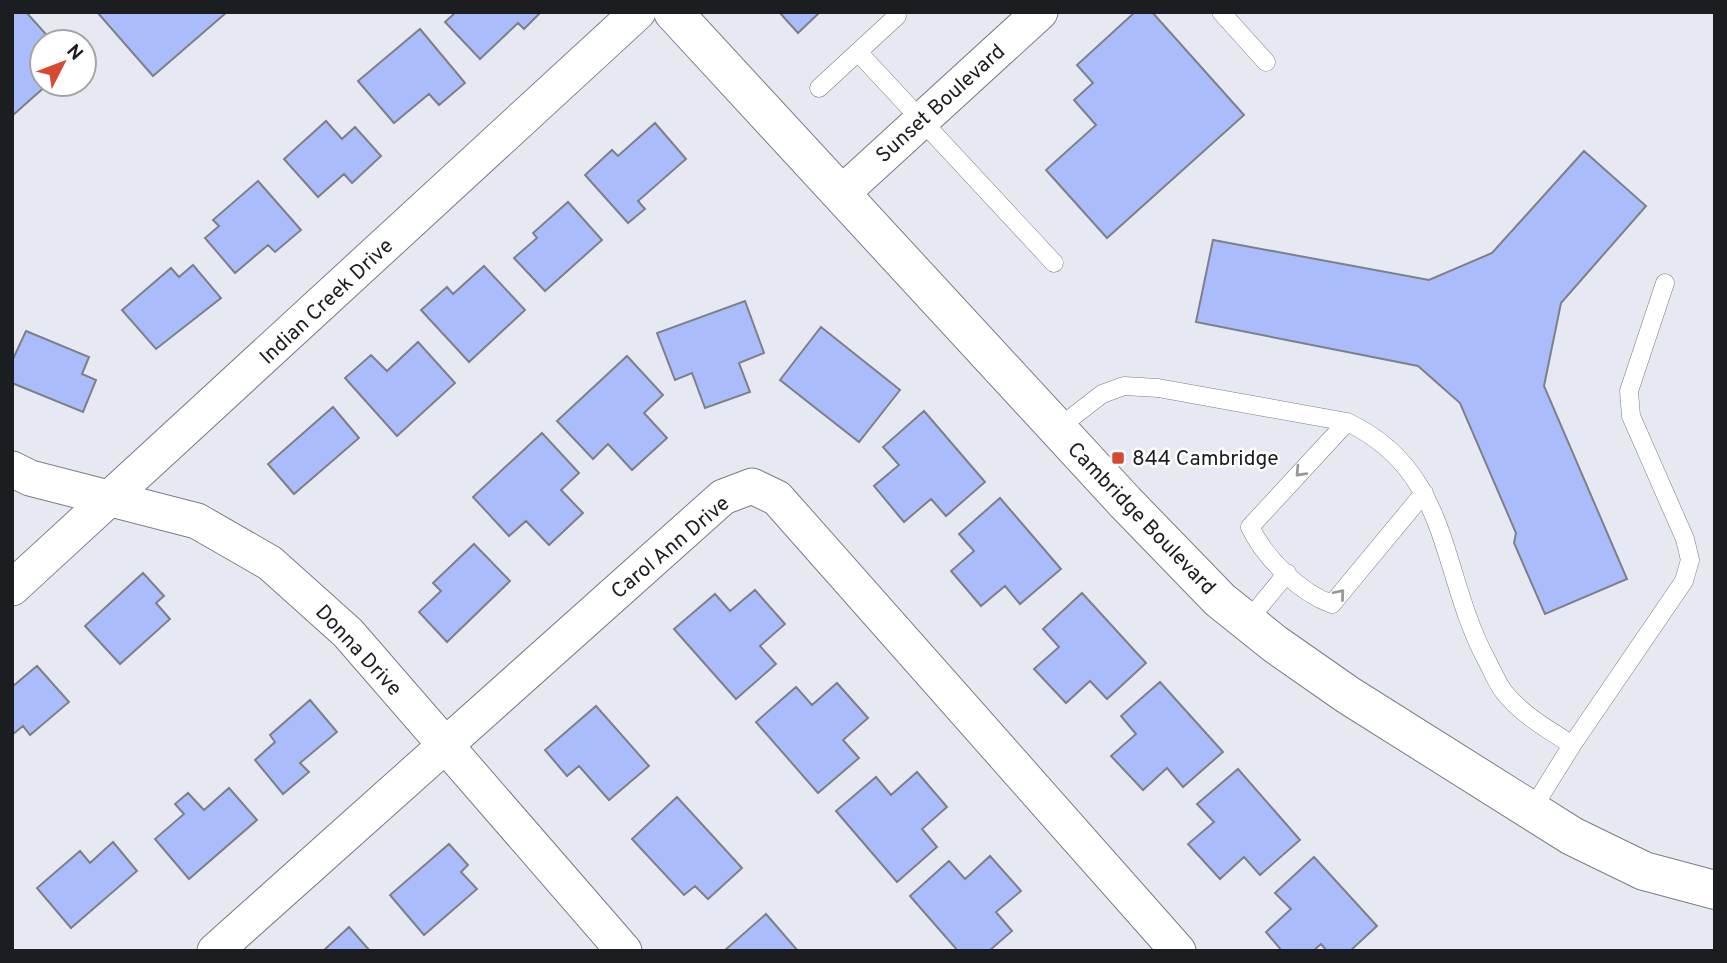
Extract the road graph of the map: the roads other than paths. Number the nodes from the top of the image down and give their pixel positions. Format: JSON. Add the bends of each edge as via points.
{"nodes":[{"id":1,"x":638,"y":12,"type":"edge"},
{"id":2,"x":673,"y":12,"type":"edge"},
{"id":3,"x":1222,"y":12,"type":"edge"},
{"id":4,"x":897,"y":16,"type":"dead end"},
{"id":5,"x":1023,"y":18,"type":"edge"},
{"id":6,"x":858,"y":52,"type":"junction"},
{"id":7,"x":1266,"y":62,"type":"dead end"},
{"id":8,"x":819,"y":88,"type":"dead end"},
{"id":9,"x":922,"y":120,"type":"junction"},
{"id":10,"x":841,"y":194,"type":"junction"},
{"id":11,"x":1054,"y":263,"type":"dead end"},
{"id":12,"x":1665,"y":283,"type":"dead end"},
{"id":13,"x":1347,"y":422,"type":"junction"},
{"id":14,"x":1057,"y":429,"type":"junction"},
{"id":15,"x":12,"y":469,"type":"edge"},
{"id":16,"x":1424,"y":493,"type":"junction"},
{"id":17,"x":113,"y":497,"type":"junction"},
{"id":18,"x":1287,"y":573,"type":"junction"},
{"id":19,"x":12,"y":588,"type":"edge"},
{"id":20,"x":1247,"y":622,"type":"junction"},
{"id":21,"x":444,"y":744,"type":"junction"},
{"id":22,"x":1572,"y":745,"type":"junction"},
{"id":23,"x":1531,"y":811,"type":"junction"},
{"id":24,"x":1715,"y":890,"type":"edge"},
{"id":25,"x":215,"y":951,"type":"edge"},
{"id":26,"x":624,"y":951,"type":"edge"},
{"id":27,"x":1178,"y":951,"type":"edge"}],
"edges":[{"from":1,"to":17,"type":"street","name":"Indian Creek Drive"},
{"from":2,"to":10,"type":"street","name":"Cambridge Boulevard"},
{"from":3,"to":7,"type":"lane"},
{"from":4,"to":6,"type":"lane"},
{"from":5,"to":9,"type":"street","name":"Sunset Boulevard"},
{"from":6,"to":8,"type":"lane"},
{"from":6,"to":9,"type":"lane"},
{"from":9,"to":10,"type":"street","name":"Sunset Boulevard"},
{"from":9,"to":11,"type":"lane"},
{"from":10,"to":14,"type":"street","name":"Cambridge Boulevard"},
{"from":12,"to":22,"type":"lane","via":[[1629,391],[1631,416],[1690,560],[1684,581]]},
{"from":13,"to":14,"type":"lane","via":[[1124,386],[1102,394]]},
{"from":13,"to":16,"type":"lane","via":[[1369,433],[1408,466]]},
{"from":13,"to":18,"type":"lane","one_way":true,"via":[[1250,527],[1258,543]]},
{"from":14,"to":20,"type":"street","name":"Cambridge Boulevard","via":[[1220,600]]},
{"from":15,"to":17,"type":"street","name":"Donna Drive","via":[[30,478]]},
{"from":18,"to":16,"type":"lane","one_way":true,"via":[[1317,598],[1332,604]]},
{"from":16,"to":22,"type":"lane","via":[[1475,638],[1503,691],[1525,713]]},
{"from":17,"to":19,"type":"street","name":"Indian Creek Drive"},
{"from":17,"to":21,"type":"street","name":"Donna Drive","via":[[197,520],[270,563],[348,633]]},
{"from":18,"to":20,"type":"lane"},
{"from":20,"to":23,"type":"street","name":"Cambridge Boulevard","via":[[1348,695]]},
{"from":21,"to":25,"type":"street","name":"Carol Ann Drive"},
{"from":21,"to":26,"type":"street","name":"Donna Drive"},
{"from":21,"to":27,"type":"street","name":"Carol Ann Drive","via":[[723,497],[752,486],[776,498]]},
{"from":22,"to":23,"type":"lane"},
{"from":23,"to":24,"type":"street","name":"Cambridge Boulevard","via":[[1644,870]]}]}
